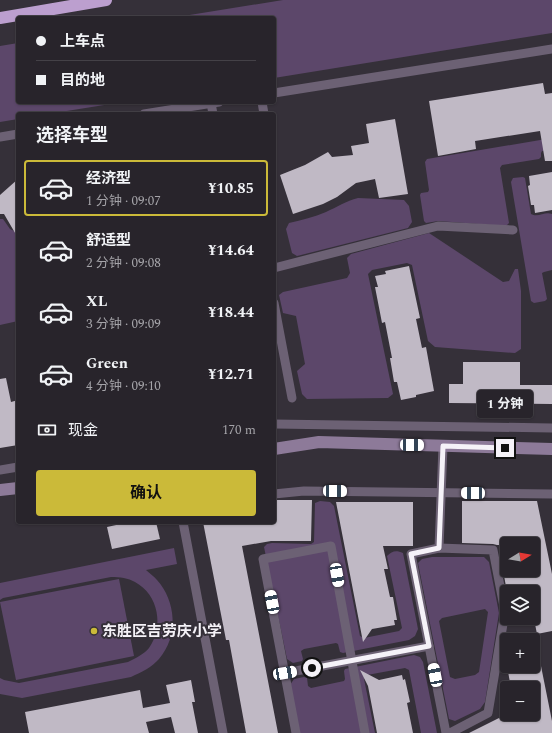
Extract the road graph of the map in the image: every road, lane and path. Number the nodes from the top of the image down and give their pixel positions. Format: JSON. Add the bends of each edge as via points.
{"nodes":[{"id":1,"x":106,"y":0,"type":"edge"},
{"id":2,"x":0,"y":18,"type":"edge"},
{"id":3,"x":552,"y":49,"type":"edge"},
{"id":4,"x":276,"y":93,"type":"edge"},
{"id":5,"x":209,"y":104,"type":"edge"},
{"id":6,"x":157,"y":112,"type":"edge"},
{"id":7,"x":16,"y":134,"type":"edge"},
{"id":8,"x":0,"y":137,"type":"edge"},
{"id":9,"x":512,"y":230,"type":"dead end"},
{"id":10,"x":276,"y":267,"type":"edge"},
{"id":11,"x":276,"y":314,"type":"edge"},
{"id":12,"x":292,"y":398,"type":"dead end"},
{"id":13,"x":276,"y":424,"type":"edge"},
{"id":14,"x":552,"y":428,"type":"edge"},
{"id":15,"x":443,"y":446,"type":"junction"},
{"id":16,"x":276,"y":449,"type":"edge"},
{"id":17,"x":552,"y":449,"type":"edge"},
{"id":18,"x":16,"y":467,"type":"edge"},
{"id":19,"x":0,"y":470,"type":"edge"},
{"id":20,"x":16,"y":488,"type":"edge"},
{"id":21,"x":0,"y":490,"type":"edge"},
{"id":22,"x":442,"y":492,"type":"junction"},
{"id":23,"x":276,"y":494,"type":"edge"},
{"id":24,"x":552,"y":494,"type":"edge"},
{"id":25,"x":183,"y":524,"type":"edge"},
{"id":26,"x":439,"y":548,"type":"junction"},
{"id":27,"x":429,"y":646,"type":"junction"},
{"id":28,"x":353,"y":660,"type":"junction"},
{"id":29,"x":285,"y":673,"type":"junction"},
{"id":30,"x":223,"y":733,"type":"edge"},
{"id":31,"x":296,"y":733,"type":"edge"},
{"id":32,"x":365,"y":733,"type":"edge"},
{"id":33,"x":446,"y":733,"type":"edge"},
{"id":34,"x":450,"y":733,"type":"edge"}],
"edges":[{"from":1,"to":2,"type":"highway"},
{"from":3,"to":4,"type":"lane"},
{"from":5,"to":6,"type":"lane"},
{"from":7,"to":8,"type":"lane"},
{"from":9,"to":10,"type":"lane","via":[[438,226]]},
{"from":11,"to":12,"type":"lane"},
{"from":13,"to":14,"type":"lane"},
{"from":15,"to":16,"type":"street","via":[[319,442]]},
{"from":15,"to":17,"type":"street"},
{"from":15,"to":22,"type":"lane"},
{"from":18,"to":19,"type":"lane"},
{"from":20,"to":21,"type":"street"},
{"from":22,"to":23,"type":"lane","via":[[304,491]]},
{"from":22,"to":24,"type":"lane"},
{"from":22,"to":26,"type":"lane"},
{"from":25,"to":30,"type":"lane"},
{"from":26,"to":27,"type":"lane","via":[[411,554]]},
{"from":26,"to":34,"type":"lane","via":[[493,550],[505,612],[488,713]]},
{"from":27,"to":28,"type":"lane"},
{"from":27,"to":33,"type":"lane"},
{"from":28,"to":29,"type":"lane"},
{"from":28,"to":29,"type":"lane","via":[[331,546],[263,559]]},
{"from":28,"to":32,"type":"lane"},
{"from":29,"to":31,"type":"lane"}]}
